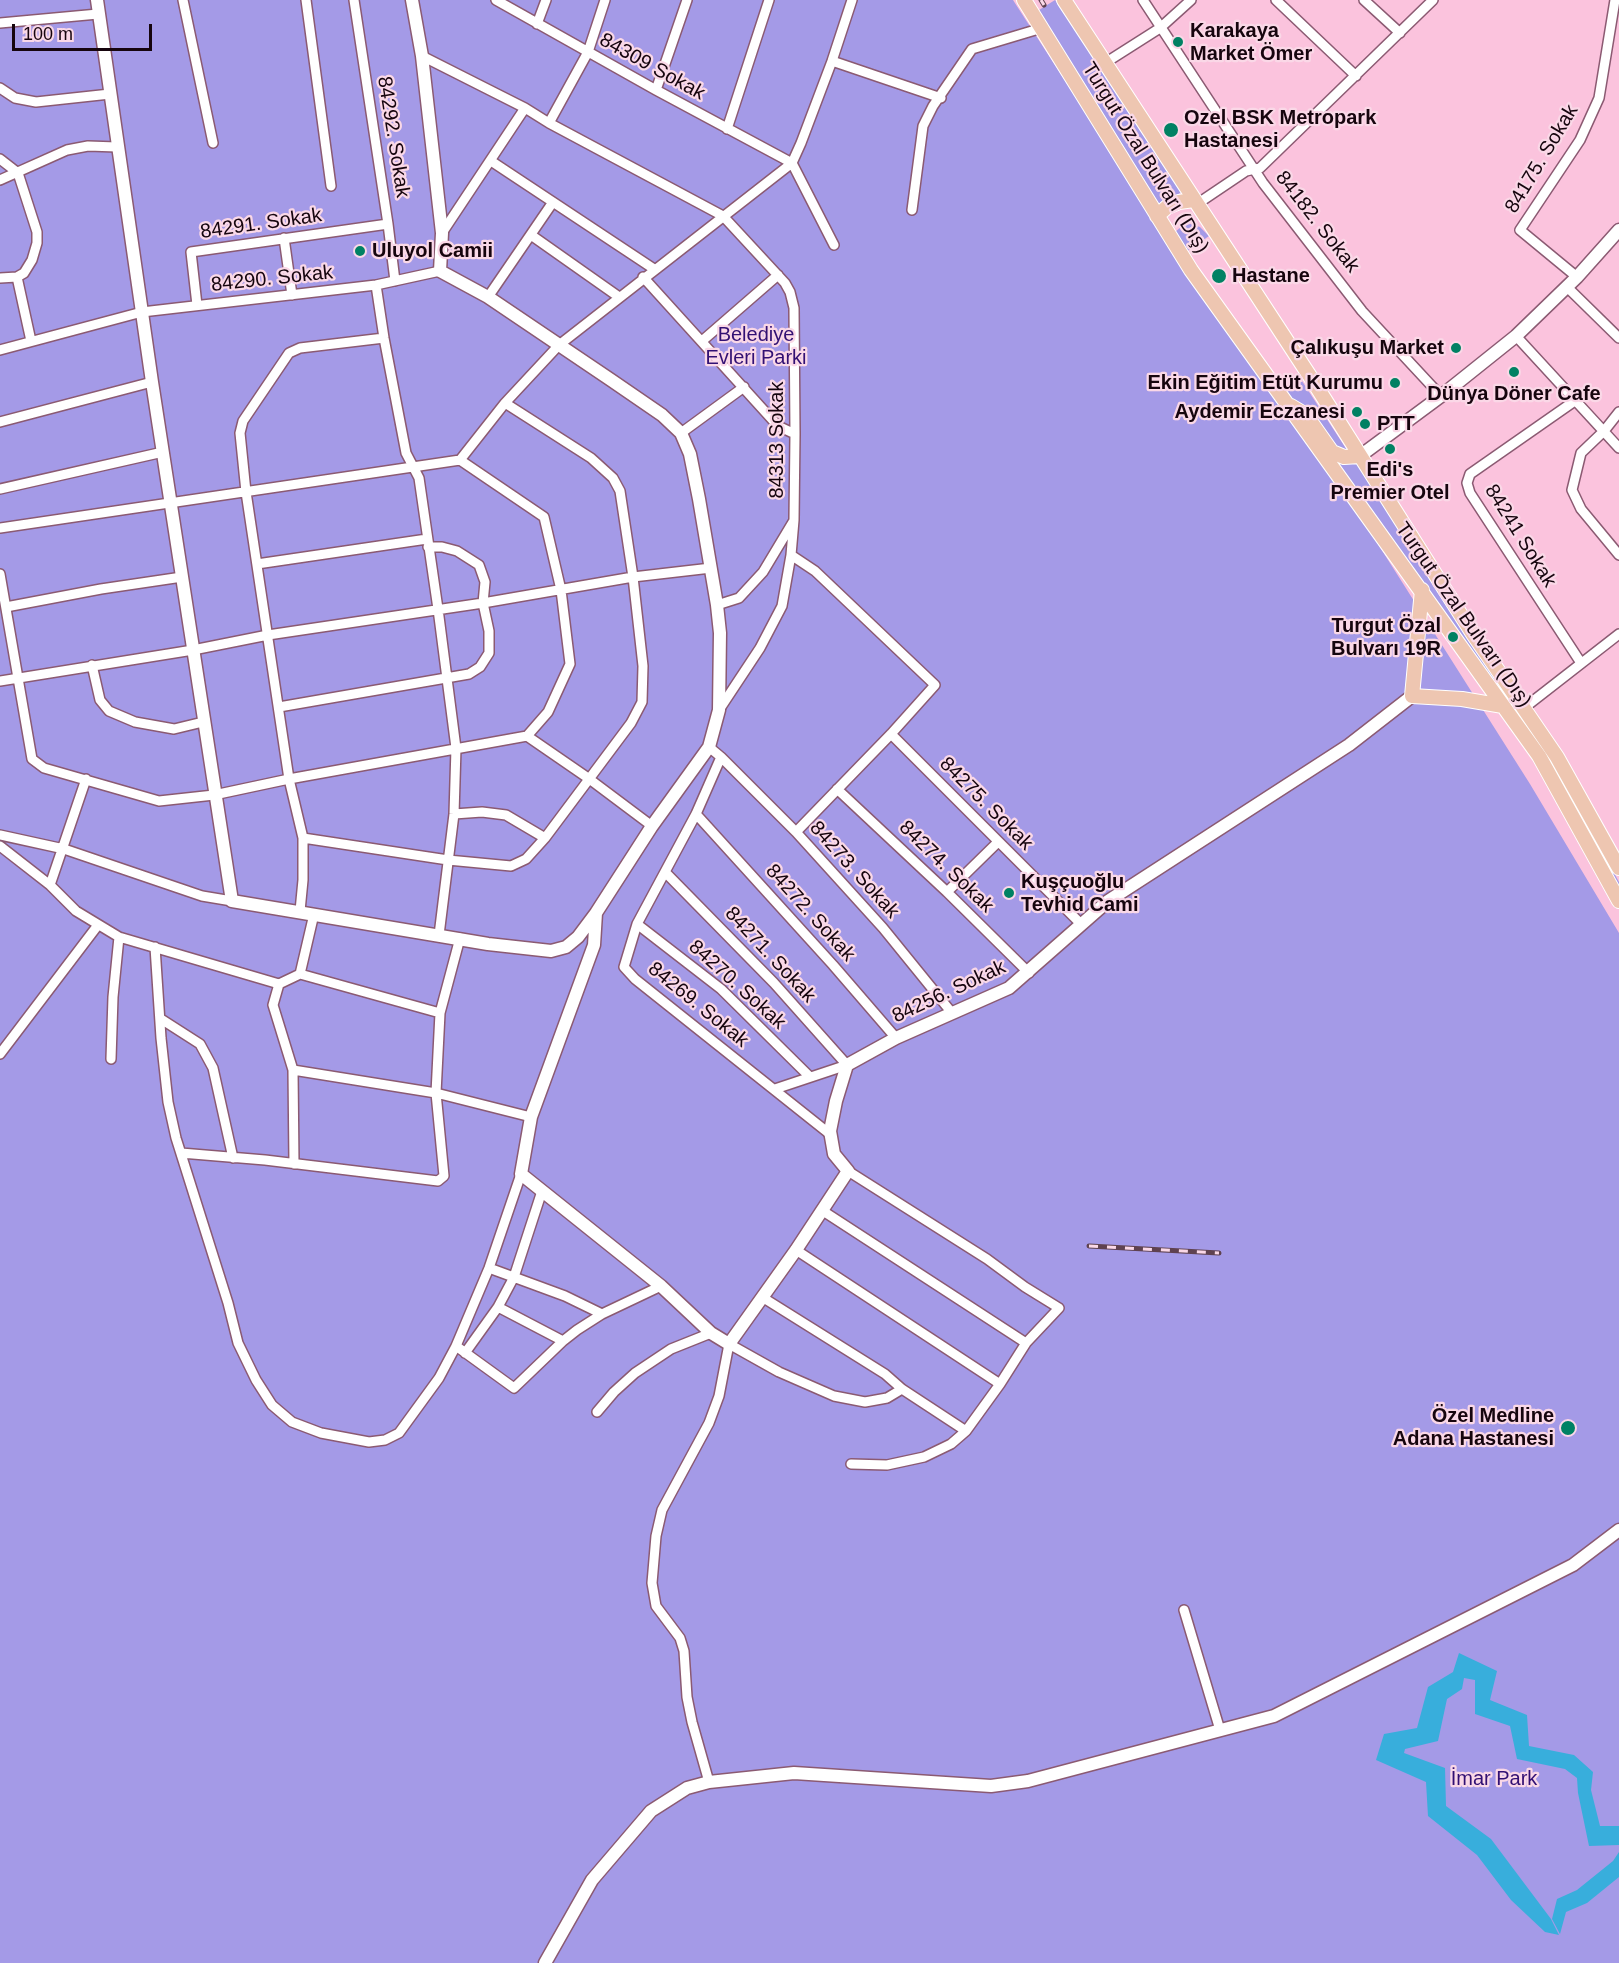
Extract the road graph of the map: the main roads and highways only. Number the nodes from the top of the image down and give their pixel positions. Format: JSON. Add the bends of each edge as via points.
{"nodes":[{"id":1,"x":1024,"y":0,"type":"edge"},
{"id":2,"x":1064,"y":0,"type":"edge"},
{"id":3,"x":1195,"y":202,"type":"junction"},
{"id":4,"x":1157,"y":216,"type":"junction"},
{"id":5,"x":1283,"y":401,"type":"junction"},
{"id":6,"x":1360,"y":456,"type":"junction"},
{"id":7,"x":1422,"y":590,"type":"junction"},
{"id":8,"x":1503,"y":706,"type":"junction"},
{"id":9,"x":1619,"y":868,"type":"edge"},
{"id":10,"x":1619,"y":901,"type":"edge"}],
"edges":[{"from":1,"to":4,"type":"main road","name":"Turgut Özal Bulvarı (Dış)"},
{"from":2,"to":3,"type":"main road","name":"Turgut Özal Bulvarı (Dış)"},
{"from":3,"to":4,"type":"main road","via":[[1179,202]]},
{"from":3,"to":6,"type":"main road","name":"Turgut Özal Bulvarı (Dış)"},
{"from":4,"to":5,"type":"main road","name":"Turgut Özal Bulvarı (Dış)"},
{"from":5,"to":6,"type":"main road","via":[[1306,415],[1332,452],[1344,457]]},
{"from":5,"to":7,"type":"main road","name":"Turgut Özal Bulvarı (Dış)"},
{"from":6,"to":9,"type":"main road","name":"Turgut Özal Bulvarı (Dış)","via":[[1557,757]]},
{"from":7,"to":8,"type":"main road","name":"Turgut Özal Bulvarı (Dış)"},
{"from":7,"to":8,"type":"main road","via":[[1412,696]]},
{"from":8,"to":10,"type":"main road","name":"Turgut Özal Bulvarı (Dış)","via":[[1539,756]]}]}
